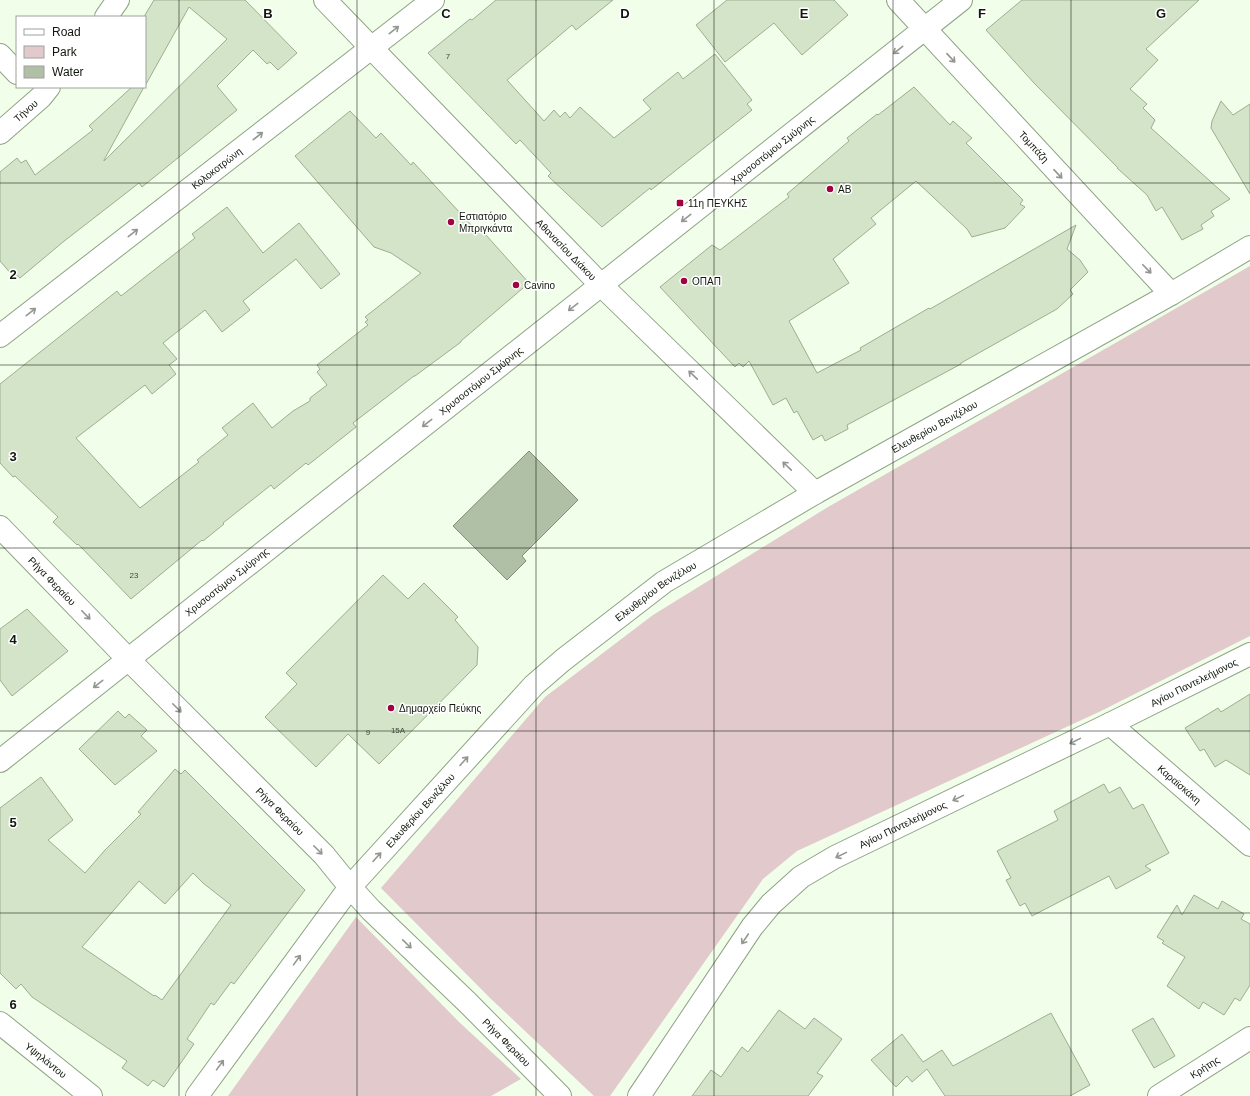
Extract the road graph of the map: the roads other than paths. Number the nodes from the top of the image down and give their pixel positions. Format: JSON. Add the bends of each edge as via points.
{"nodes":[{"id":1,"x":118,"y":0,"type":"edge"},
{"id":2,"x":325,"y":0,"type":"edge"},
{"id":3,"x":433,"y":0,"type":"edge"},
{"id":4,"x":898,"y":0,"type":"edge"},
{"id":5,"x":961,"y":0,"type":"edge"},
{"id":6,"x":107,"y":16,"type":"edge"},
{"id":7,"x":924,"y":29,"type":"junction"},
{"id":8,"x":371,"y":48,"type":"junction"},
{"id":9,"x":0,"y":55,"type":"edge"},
{"id":10,"x":16,"y":72,"type":"edge"},
{"id":11,"x":40,"y":90,"type":"edge"},
{"id":12,"x":0,"y":133,"type":"edge"},
{"id":13,"x":1250,"y":247,"type":"edge"},
{"id":14,"x":601,"y":286,"type":"junction"},
{"id":15,"x":1171,"y":294,"type":"junction"},
{"id":16,"x":0,"y":336,"type":"edge"},
{"id":17,"x":815,"y":493,"type":"junction"},
{"id":18,"x":0,"y":528,"type":"edge"},
{"id":19,"x":1250,"y":654,"type":"edge"},
{"id":20,"x":128,"y":659,"type":"junction"},
{"id":21,"x":1110,"y":724,"type":"junction"},
{"id":22,"x":0,"y":761,"type":"edge"},
{"id":23,"x":1250,"y":845,"type":"edge"},
{"id":24,"x":350,"y":887,"type":"junction"},
{"id":25,"x":0,"y":1023,"type":"edge"},
{"id":26,"x":1250,"y":1038,"type":"edge"},
{"id":27,"x":91,"y":1096,"type":"edge"},
{"id":28,"x":197,"y":1096,"type":"edge"},
{"id":29,"x":560,"y":1096,"type":"edge"},
{"id":30,"x":639,"y":1096,"type":"edge"},
{"id":31,"x":1159,"y":1096,"type":"edge"}],
"edges":[{"from":1,"to":6,"type":"street"},
{"from":2,"to":8,"type":"street","name":"Αθανασίου Διάκου"},
{"from":8,"to":3,"type":"street","name":"Κολοκοτρώνη","one_way":true},
{"from":4,"to":7,"type":"street","name":"Τομπάζη"},
{"from":5,"to":7,"type":"street","name":"Χρυσοστόμου Σμύρνης"},
{"from":7,"to":14,"type":"street","name":"Χρυσοστόμου Σμύρνης","one_way":true},
{"from":7,"to":15,"type":"street","name":"Τομπάζη","one_way":true},
{"from":8,"to":14,"type":"street","name":"Αθανασίου Διάκου"},
{"from":16,"to":8,"type":"street","name":"Κολοκοτρώνη","one_way":true},
{"from":9,"to":10,"type":"street"},
{"from":11,"to":12,"type":"street","name":"Τήνου"},
{"from":13,"to":15,"type":"street","name":"Ελευθερίου Βενιζέλου"},
{"from":17,"to":14,"type":"street","name":"Αθανασίου Διάκου","one_way":true},
{"from":14,"to":20,"type":"street","name":"Χρυσοστόμου Σμύρνης","one_way":true},
{"from":15,"to":17,"type":"street","name":"Ελευθερίου Βενιζέλου"},
{"from":24,"to":17,"type":"street","name":"Ελευθερίου Βενιζέλου","one_way":true,"via":[[534,685],[562,660],[664,582]]},
{"from":18,"to":20,"type":"street","name":"Ρήγα Φεραίου","one_way":true},
{"from":19,"to":21,"type":"street","name":"Αγίου Παντελεήμονος"},
{"from":20,"to":22,"type":"street","name":"Χρυσοστόμου Σμύρνης","one_way":true},
{"from":20,"to":24,"type":"street","name":"Ρήγα Φεραίου","one_way":true,"via":[[324,856]]},
{"from":21,"to":23,"type":"street","name":"Καραϊσκάκη"},
{"from":21,"to":30,"type":"street","name":"Αγίου Παντελεήμονος","one_way":true,"via":[[835,857],[801,877],[771,904],[752,927]]},
{"from":28,"to":24,"type":"street","name":"Ελευθερίου Βενιζέλου","one_way":true},
{"from":24,"to":29,"type":"street","name":"Ρήγα Φεραίου","one_way":true},
{"from":25,"to":27,"type":"street","name":"Υψηλάντου"},
{"from":26,"to":31,"type":"street","name":"Κρήτης"}]}
